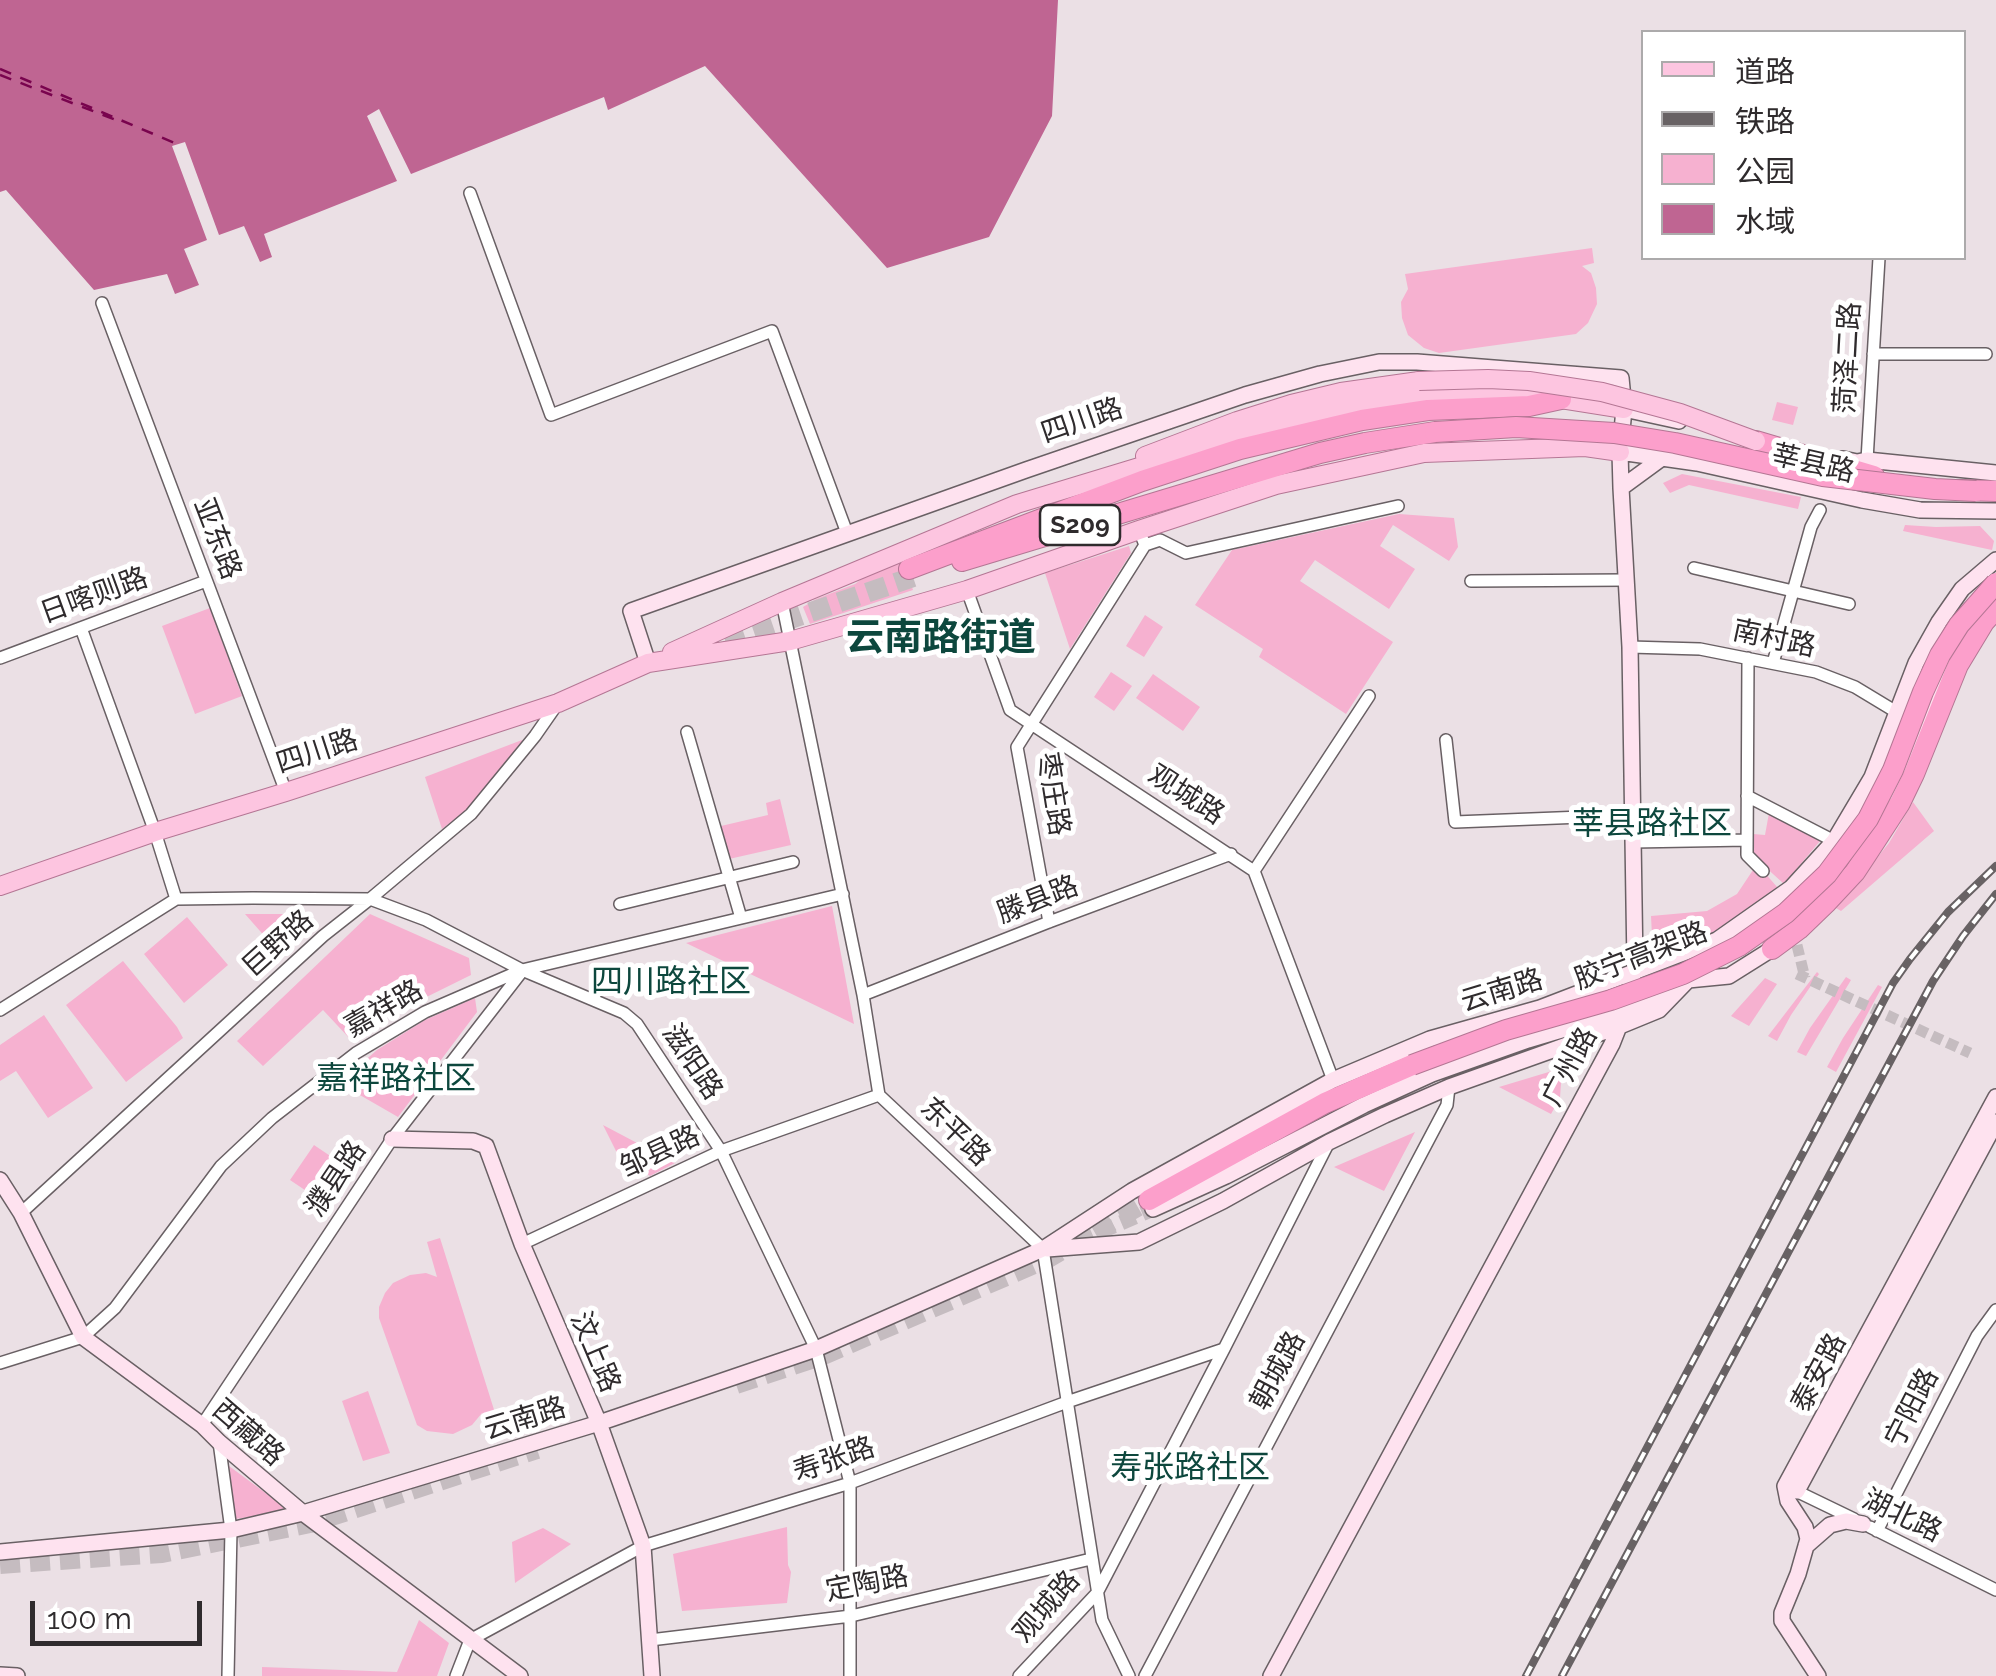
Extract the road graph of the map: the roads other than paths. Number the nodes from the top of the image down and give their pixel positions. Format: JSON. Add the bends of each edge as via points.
{"nodes":[{"id":1,"x":470,"y":193,"type":"dead end"},
{"id":2,"x":1878,"y":260,"type":"edge"},
{"id":3,"x":102,"y":303,"type":"dead end"},
{"id":4,"x":1873,"y":354,"type":"junction"},
{"id":5,"x":1986,"y":354,"type":"dead end"},
{"id":6,"x":1621,"y":378,"type":"joint"},
{"id":7,"x":1561,"y":400,"type":"junction"},
{"id":8,"x":1624,"y":409,"type":"junction"},
{"id":9,"x":1756,"y":441,"type":"joint"},
{"id":10,"x":1620,"y":452,"type":"junction"},
{"id":11,"x":1662,"y":458,"type":"junction"},
{"id":12,"x":1867,"y":460,"type":"junction"},
{"id":13,"x":1996,"y":473,"type":"edge"},
{"id":14,"x":1086,"y":484,"type":"junction"},
{"id":15,"x":1621,"y":488,"type":"junction"},
{"id":16,"x":1991,"y":505,"type":"edge"},
{"id":17,"x":1398,"y":506,"type":"dead end"},
{"id":18,"x":1820,"y":510,"type":"dead end"},
{"id":19,"x":848,"y":533,"type":"junction"},
{"id":20,"x":1142,"y":538,"type":"junction"},
{"id":21,"x":1996,"y":560,"type":"edge"},
{"id":22,"x":1694,"y":568,"type":"dead end"},
{"id":23,"x":1626,"y":580,"type":"junction"},
{"id":24,"x":1472,"y":581,"type":"dead end"},
{"id":25,"x":206,"y":582,"type":"junction"},
{"id":26,"x":1996,"y":583,"type":"edge"},
{"id":27,"x":967,"y":590,"type":"junction"},
{"id":28,"x":1793,"y":591,"type":"junction"},
{"id":29,"x":1996,"y":596,"type":"edge"},
{"id":30,"x":782,"y":602,"type":"junction"},
{"id":31,"x":1849,"y":604,"type":"dead end"},
{"id":32,"x":1996,"y":610,"type":"edge"},
{"id":33,"x":81,"y":628,"type":"junction"},
{"id":34,"x":790,"y":641,"type":"junction"},
{"id":35,"x":1630,"y":647,"type":"junction"},
{"id":36,"x":0,"y":658,"type":"edge"},
{"id":37,"x":1748,"y":658,"type":"junction"},
{"id":38,"x":648,"y":663,"type":"junction"},
{"id":39,"x":1772,"y":663,"type":"junction"},
{"id":40,"x":1370,"y":696,"type":"dead end"},
{"id":41,"x":558,"y":702,"type":"junction"},
{"id":42,"x":1898,"y":713,"type":"junction"},
{"id":43,"x":1032,"y":724,"type":"junction"},
{"id":44,"x":1921,"y":726,"type":"junction"},
{"id":45,"x":688,"y":732,"type":"dead end"},
{"id":46,"x":1446,"y":740,"type":"dead end"},
{"id":47,"x":286,"y":792,"type":"junction"},
{"id":48,"x":1747,"y":796,"type":"junction"},
{"id":49,"x":1633,"y":815,"type":"junction"},
{"id":50,"x":155,"y":832,"type":"junction"},
{"id":51,"x":1747,"y":840,"type":"junction"},
{"id":52,"x":1834,"y":841,"type":"junction"},
{"id":53,"x":1633,"y":842,"type":"junction"},
{"id":54,"x":1231,"y":854,"type":"junction"},
{"id":55,"x":793,"y":862,"type":"dead end"},
{"id":56,"x":1254,"y":871,"type":"junction"},
{"id":57,"x":1763,"y":871,"type":"dead end"},
{"id":58,"x":729,"y":876,"type":"junction"},
{"id":59,"x":0,"y":886,"type":"edge"},
{"id":60,"x":843,"y":894,"type":"junction"},
{"id":61,"x":176,"y":898,"type":"junction"},
{"id":62,"x":370,"y":899,"type":"junction"},
{"id":63,"x":620,"y":904,"type":"dead end"},
{"id":64,"x":741,"y":918,"type":"junction"},
{"id":65,"x":1049,"y":922,"type":"junction"},
{"id":66,"x":1772,"y":949,"type":"joint"},
{"id":67,"x":522,"y":970,"type":"junction"},
{"id":68,"x":1632,"y":973,"type":"junction"},
{"id":69,"x":1688,"y":980,"type":"junction"},
{"id":70,"x":863,"y":995,"type":"junction"},
{"id":71,"x":0,"y":1010,"type":"edge"},
{"id":72,"x":1622,"y":1019,"type":"junction"},
{"id":73,"x":1333,"y":1080,"type":"junction"},
{"id":74,"x":1449,"y":1087,"type":"junction"},
{"id":75,"x":879,"y":1094,"type":"junction"},
{"id":76,"x":1996,"y":1097,"type":"edge"},
{"id":77,"x":1996,"y":1122,"type":"edge"},
{"id":78,"x":392,"y":1140,"type":"junction"},
{"id":79,"x":1329,"y":1142,"type":"junction"},
{"id":80,"x":721,"y":1151,"type":"junction"},
{"id":81,"x":0,"y":1180,"type":"edge"},
{"id":82,"x":1151,"y":1204,"type":"joint"},
{"id":83,"x":21,"y":1213,"type":"junction"},
{"id":84,"x":522,"y":1244,"type":"junction"},
{"id":85,"x":1042,"y":1249,"type":"junction"},
{"id":86,"x":1996,"y":1310,"type":"edge"},
{"id":87,"x":83,"y":1337,"type":"junction"},
{"id":88,"x":816,"y":1349,"type":"junction"},
{"id":89,"x":1224,"y":1349,"type":"junction"},
{"id":90,"x":0,"y":1362,"type":"edge"},
{"id":91,"x":1067,"y":1402,"type":"junction"},
{"id":92,"x":599,"y":1423,"type":"junction"},
{"id":93,"x":202,"y":1425,"type":"junction"},
{"id":94,"x":219,"y":1442,"type":"junction"},
{"id":95,"x":850,"y":1482,"type":"junction"},
{"id":96,"x":1791,"y":1489,"type":"junction"},
{"id":97,"x":303,"y":1513,"type":"junction"},
{"id":98,"x":1870,"y":1527,"type":"junction"},
{"id":99,"x":231,"y":1530,"type":"junction"},
{"id":100,"x":644,"y":1546,"type":"junction"},
{"id":101,"x":1806,"y":1546,"type":"junction"},
{"id":102,"x":0,"y":1552,"type":"edge"},
{"id":103,"x":1091,"y":1559,"type":"junction"},
{"id":104,"x":1996,"y":1590,"type":"edge"},
{"id":105,"x":1097,"y":1593,"type":"junction"},
{"id":106,"x":851,"y":1616,"type":"junction"},
{"id":107,"x":470,"y":1640,"type":"junction"},
{"id":108,"x":650,"y":1640,"type":"junction"},
{"id":109,"x":0,"y":1675,"type":"edge"},
{"id":110,"x":17,"y":1676,"type":"edge"},
{"id":111,"x":228,"y":1676,"type":"edge"},
{"id":112,"x":456,"y":1676,"type":"edge"},
{"id":113,"x":520,"y":1676,"type":"edge"},
{"id":114,"x":652,"y":1676,"type":"edge"},
{"id":115,"x":850,"y":1676,"type":"edge"},
{"id":116,"x":1019,"y":1676,"type":"edge"},
{"id":117,"x":1129,"y":1676,"type":"edge"},
{"id":118,"x":1145,"y":1676,"type":"edge"},
{"id":119,"x":1271,"y":1676,"type":"edge"},
{"id":120,"x":1818,"y":1676,"type":"edge"}],
"edges":[{"from":1,"to":19,"type":"street","via":[[550,415],[772,332]]},
{"from":2,"to":4,"type":"street","name":"菏泽二路"},
{"from":3,"to":25,"type":"street","name":"亚东路"},
{"from":4,"to":5,"type":"street"},
{"from":4,"to":12,"type":"street","name":"菏泽二路"},
{"from":6,"to":8,"type":"street","name":"广州路"},
{"from":6,"to":19,"type":"street","name":"四川路","via":[[1417,362],[1355,366],[1245,394]]},
{"from":7,"to":8,"type":"main road"},
{"from":7,"to":14,"type":"main road","via":[[1413,395],[1310,415]]},
{"from":7,"to":16,"type":"highway","number":"S209","bridge":true,"via":[[1378,417],[1258,445],[1142,480],[910,573],[1346,447],[1435,432],[1614,433],[1824,476],[1935,489]]},
{"from":8,"to":10,"type":"street","name":"广州路"},
{"from":8,"to":12,"type":"street","name":"莘县路"},
{"from":9,"to":14,"type":"main road","bridge":true,"via":[[1588,390],[1502,380],[1419,381],[1291,404],[1150,453]]},
{"from":9,"to":16,"type":"highway","bridge":true},
{"from":10,"to":11,"type":"street","name":"莘县路"},
{"from":10,"to":15,"type":"street","name":"广州路"},
{"from":10,"to":20,"type":"main road","name":"四川路","via":[[1585,446],[1424,453],[1276,486]]},
{"from":11,"to":15,"type":"street"},
{"from":11,"to":16,"type":"street","name":"莘县路","via":[[1920,510]]},
{"from":12,"to":13,"type":"street","name":"莘县路"},
{"from":14,"to":30,"type":"main road","via":[[1017,504]]},
{"from":15,"to":23,"type":"street","name":"广州路"},
{"from":17,"to":20,"type":"street","via":[[1186,553]]},
{"from":18,"to":28,"type":"street"},
{"from":19,"to":38,"type":"street","name":"四川路","via":[[632,610]]},
{"from":20,"to":27,"type":"main road","name":"四川路"},
{"from":20,"to":43,"type":"street","name":"枣庄路"},
{"from":21,"to":42,"type":"street","name":"云南路","via":[[1939,622]]},
{"from":22,"to":28,"type":"street"},
{"from":23,"to":24,"type":"street"},
{"from":23,"to":35,"type":"street","name":"广州路"},
{"from":25,"to":33,"type":"street","name":"日喀则路"},
{"from":25,"to":47,"type":"street","name":"亚东路"},
{"from":26,"to":82,"type":"highway","name":"胶宁高架路","bridge":true,"via":[[1940,655],[1868,819],[1827,874],[1786,913],[1730,952],[1683,974],[1412,1064],[1308,1112]]},
{"from":27,"to":34,"type":"main road","name":"四川路"},
{"from":27,"to":43,"type":"street","name":"观城路","via":[[1010,710]]},
{"from":28,"to":31,"type":"street"},
{"from":28,"to":39,"type":"street"},
{"from":29,"to":44,"type":"street","via":[[1953,656]]},
{"from":30,"to":34,"type":"street","name":"东平路"},
{"from":30,"to":38,"type":"main road"},
{"from":32,"to":66,"type":"highway","via":[[1958,665],[1900,804],[1855,872]]},
{"from":33,"to":36,"type":"street","name":"日喀则路"},
{"from":33,"to":50,"type":"street"},
{"from":34,"to":38,"type":"main road","name":"四川路"},
{"from":34,"to":60,"type":"street","name":"东平路"},
{"from":35,"to":37,"type":"street","name":"南村路"},
{"from":35,"to":49,"type":"street","name":"广州路"},
{"from":37,"to":39,"type":"street","name":"南村路"},
{"from":37,"to":48,"type":"street"},
{"from":38,"to":41,"type":"main road","name":"四川路"},
{"from":39,"to":42,"type":"street","name":"南村路","via":[[1855,687]]},
{"from":40,"to":56,"type":"street"},
{"from":41,"to":47,"type":"main road","name":"四川路"},
{"from":41,"to":62,"type":"street","name":"巨野路","via":[[471,814]]},
{"from":42,"to":44,"type":"street","name":"南村路"},
{"from":42,"to":52,"type":"street","name":"云南路"},
{"from":43,"to":54,"type":"street","name":"观城路"},
{"from":43,"to":65,"type":"street","name":"枣庄路","via":[[1017,747]]},
{"from":44,"to":69,"type":"street","via":[[1889,801],[1834,877],[1755,946]]},
{"from":45,"to":58,"type":"street"},
{"from":46,"to":49,"type":"street","via":[[1455,822]]},
{"from":47,"to":50,"type":"main road","name":"四川路"},
{"from":48,"to":51,"type":"street"},
{"from":48,"to":52,"type":"street"},
{"from":49,"to":53,"type":"street","name":"广州路"},
{"from":50,"to":59,"type":"main road","name":"四川路"},
{"from":50,"to":61,"type":"street"},
{"from":51,"to":53,"type":"street"},
{"from":51,"to":57,"type":"street","via":[[1747,855]]},
{"from":52,"to":68,"type":"street","name":"云南路","via":[[1791,888],[1717,940]]},
{"from":53,"to":68,"type":"street","name":"广州路"},
{"from":54,"to":56,"type":"street","name":"观城路"},
{"from":54,"to":65,"type":"street","name":"滕县路"},
{"from":55,"to":58,"type":"street"},
{"from":56,"to":73,"type":"street"},
{"from":58,"to":63,"type":"street"},
{"from":58,"to":64,"type":"street"},
{"from":60,"to":64,"type":"street","name":"嘉祥路"},
{"from":60,"to":70,"type":"street","name":"东平路"},
{"from":61,"to":62,"type":"street","name":"滋阳路"},
{"from":61,"to":71,"type":"street"},
{"from":62,"to":67,"type":"street","name":"滋阳路"},
{"from":62,"to":83,"type":"street","name":"巨野路"},
{"from":64,"to":67,"type":"street","name":"嘉祥路"},
{"from":65,"to":70,"type":"street","name":"滕县路"},
{"from":66,"to":69,"type":"street","via":[[1729,976]]},
{"from":67,"to":78,"type":"street","name":"濮县路"},
{"from":67,"to":80,"type":"street","name":"滋阳路","via":[[637,1024]]},
{"from":67,"to":87,"type":"street","name":"嘉祥路","via":[[356,1052],[272,1118],[214,1173],[115,1308]]},
{"from":68,"to":72,"type":"street","name":"广州路"},
{"from":68,"to":73,"type":"street","name":"云南路","via":[[1540,1008],[1430,1038]]},
{"from":69,"to":72,"type":"street"},
{"from":70,"to":75,"type":"street","name":"东平路"},
{"from":72,"to":74,"type":"street","name":"云南路"},
{"from":72,"to":82,"type":"street","via":[[1528,1040],[1432,1074],[1226,1176]]},
{"from":72,"to":119,"type":"street","name":"广州路"},
{"from":73,"to":85,"type":"street","name":"云南路"},
{"from":74,"to":79,"type":"street","name":"云南路"},
{"from":74,"to":118,"type":"street","name":"朝城路","via":[[1447,1105]]},
{"from":75,"to":80,"type":"street","name":"邹县路"},
{"from":75,"to":85,"type":"street","name":"东平路"},
{"from":76,"to":96,"type":"street","name":"泰安路"},
{"from":77,"to":96,"type":"street","name":"泰安路"},
{"from":78,"to":84,"type":"street","name":"汶上路","via":[[486,1146]]},
{"from":78,"to":93,"type":"street","name":"濮县路"},
{"from":79,"to":85,"type":"street","name":"云南路","via":[[1139,1242]]},
{"from":79,"to":89,"type":"street","name":"观城路"},
{"from":80,"to":84,"type":"street","name":"邹县路"},
{"from":80,"to":88,"type":"street","name":"滋阳路"},
{"from":81,"to":83,"type":"street","name":"西藏路"},
{"from":83,"to":87,"type":"street","name":"西藏路"},
{"from":84,"to":92,"type":"street","name":"汶上路"},
{"from":85,"to":88,"type":"street","name":"云南路"},
{"from":85,"to":91,"type":"street"},
{"from":86,"to":98,"type":"street","name":"宁阳路"},
{"from":87,"to":90,"type":"street","name":"嘉祥路"},
{"from":87,"to":93,"type":"street","name":"西藏路"},
{"from":88,"to":92,"type":"street","name":"云南路"},
{"from":88,"to":95,"type":"street","name":"滋阳路"},
{"from":89,"to":91,"type":"street","name":"寿张路"},
{"from":89,"to":105,"type":"street","name":"观城路"},
{"from":91,"to":95,"type":"street","name":"寿张路"},
{"from":91,"to":103,"type":"street"},
{"from":92,"to":97,"type":"street","name":"云南路"},
{"from":92,"to":100,"type":"street","name":"汶上路"},
{"from":93,"to":94,"type":"street","name":"西藏路"},
{"from":94,"to":97,"type":"street","name":"西藏路"},
{"from":94,"to":99,"type":"street"},
{"from":95,"to":100,"type":"street","name":"寿张路"},
{"from":95,"to":106,"type":"street","name":"滋阳路"},
{"from":96,"to":98,"type":"street","name":"湖北路"},
{"from":96,"to":101,"type":"street","via":[[1788,1501],[1805,1527]]},
{"from":97,"to":99,"type":"street","name":"云南路"},
{"from":97,"to":107,"type":"street","name":"西藏路"},
{"from":98,"to":101,"type":"street","via":[[1846,1521]]},
{"from":98,"to":104,"type":"street","name":"湖北路"},
{"from":99,"to":102,"type":"street","name":"云南路"},
{"from":99,"to":111,"type":"street"},
{"from":100,"to":107,"type":"street","name":"寿张路"},
{"from":100,"to":108,"type":"street","name":"汶上路"},
{"from":101,"to":120,"type":"street","via":[[1782,1613],[1784,1627]]},
{"from":103,"to":105,"type":"street"},
{"from":103,"to":106,"type":"street","name":"定陶路"},
{"from":105,"to":116,"type":"street","name":"观城路"},
{"from":105,"to":117,"type":"street","via":[[1102,1620]]},
{"from":106,"to":108,"type":"street","name":"定陶路"},
{"from":106,"to":115,"type":"street","name":"滋阳路"},
{"from":107,"to":112,"type":"street"},
{"from":107,"to":113,"type":"street","name":"西藏路"},
{"from":108,"to":114,"type":"street","name":"汶上路"},
{"from":109,"to":110,"type":"street"}]}
